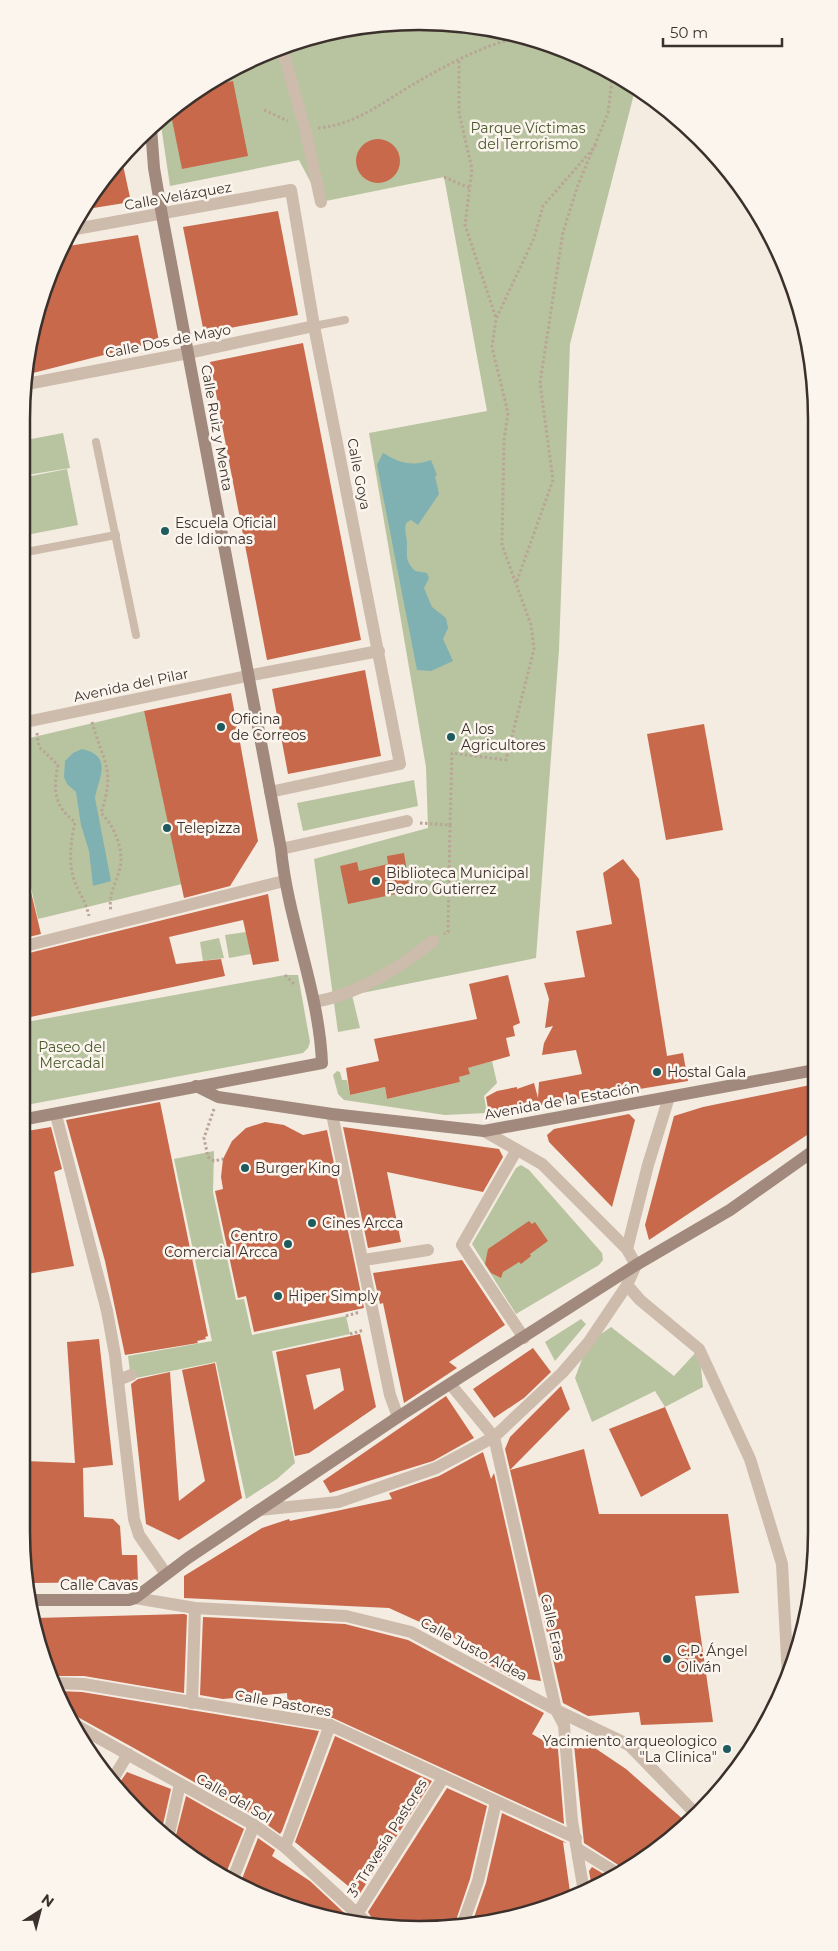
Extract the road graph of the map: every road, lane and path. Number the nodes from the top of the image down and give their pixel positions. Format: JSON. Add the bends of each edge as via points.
{"nodes":[{"id":1,"x":506,"y":40,"type":"edge"},
{"id":2,"x":284,"y":55,"type":"edge"},
{"id":3,"x":459,"y":61,"type":"junction"},
{"id":4,"x":612,"y":81,"type":"edge"},
{"id":5,"x":264,"y":110,"type":"dead end"},
{"id":6,"x":305,"y":129,"type":"junction"},
{"id":7,"x":152,"y":137,"type":"edge"},
{"id":8,"x":597,"y":144,"type":"junction"},
{"id":9,"x":444,"y":177,"type":"dead end"},
{"id":10,"x":470,"y":188,"type":"junction"},
{"id":11,"x":291,"y":190,"type":"joint"},
{"id":12,"x":321,"y":202,"type":"dead end"},
{"id":13,"x":162,"y":215,"type":"junction"},
{"id":14,"x":80,"y":228,"type":"edge"},
{"id":15,"x":496,"y":319,"type":"junction"},
{"id":16,"x":345,"y":320,"type":"dead end"},
{"id":17,"x":314,"y":326,"type":"junction"},
{"id":18,"x":188,"y":353,"type":"junction"},
{"id":19,"x":32,"y":383,"type":"edge"},
{"id":20,"x":96,"y":442,"type":"dead end"},
{"id":21,"x":116,"y":534,"type":"junction"},
{"id":22,"x":30,"y":552,"type":"edge"},
{"id":23,"x":517,"y":581,"type":"junction"},
{"id":24,"x":136,"y":635,"type":"dead end"},
{"id":25,"x":379,"y":651,"type":"junction"},
{"id":26,"x":247,"y":676,"type":"junction"},
{"id":27,"x":89,"y":709,"type":"junction"},
{"id":28,"x":36,"y":720,"type":"junction"},
{"id":29,"x":30,"y":721,"type":"edge"},
{"id":30,"x":270,"y":792,"type":"junction"},
{"id":31,"x":407,"y":821,"type":"joint"},
{"id":32,"x":450,"y":825,"type":"junction"},
{"id":33,"x":281,"y":849,"type":"junction"},
{"id":34,"x":284,"y":881,"type":"junction"},
{"id":35,"x":113,"y":925,"type":"junction"},
{"id":36,"x":91,"y":930,"type":"junction"},
{"id":37,"x":433,"y":941,"type":"joint"},
{"id":38,"x":30,"y":945,"type":"edge"},
{"id":39,"x":314,"y":1002,"type":"junction"},
{"id":40,"x":808,"y":1071,"type":"edge"},
{"id":41,"x":196,"y":1086,"type":"junction"},
{"id":42,"x":218,"y":1097,"type":"junction"},
{"id":43,"x":669,"y":1097,"type":"junction"},
{"id":44,"x":332,"y":1114,"type":"junction"},
{"id":45,"x":56,"y":1115,"type":"junction"},
{"id":46,"x":30,"y":1119,"type":"edge"},
{"id":47,"x":484,"y":1131,"type":"junction"},
{"id":48,"x":516,"y":1151,"type":"junction"},
{"id":49,"x":808,"y":1155,"type":"edge"},
{"id":50,"x":222,"y":1159,"type":"dead end"},
{"id":51,"x":627,"y":1249,"type":"junction"},
{"id":52,"x":428,"y":1250,"type":"dead end"},
{"id":53,"x":364,"y":1260,"type":"junction"},
{"id":54,"x":636,"y":1265,"type":"junction"},
{"id":55,"x":627,"y":1285,"type":"junction"},
{"id":56,"x":524,"y":1338,"type":"junction"},
{"id":57,"x":131,"y":1375,"type":"dead end"},
{"id":58,"x":118,"y":1380,"type":"junction"},
{"id":59,"x":451,"y":1385,"type":"junction"},
{"id":60,"x":398,"y":1417,"type":"junction"},
{"id":61,"x":494,"y":1437,"type":"junction"},
{"id":62,"x":259,"y":1510,"type":"junction"},
{"id":63,"x":166,"y":1574,"type":"junction"},
{"id":64,"x":135,"y":1598,"type":"junction"},
{"id":65,"x":36,"y":1600,"type":"edge"},
{"id":66,"x":195,"y":1608,"type":"junction"},
{"id":67,"x":787,"y":1657,"type":"edge"},
{"id":68,"x":61,"y":1683,"type":"edge"},
{"id":69,"x":192,"y":1703,"type":"junction"},
{"id":70,"x":556,"y":1710,"type":"junction"},
{"id":71,"x":330,"y":1725,"type":"junction"},
{"id":72,"x":85,"y":1730,"type":"edge"},
{"id":73,"x":128,"y":1754,"type":"junction"},
{"id":74,"x":115,"y":1775,"type":"edge"},
{"id":75,"x":443,"y":1778,"type":"junction"},
{"id":76,"x":180,"y":1784,"type":"junction"},
{"id":77,"x":496,"y":1802,"type":"junction"},
{"id":78,"x":691,"y":1809,"type":"edge"},
{"id":79,"x":254,"y":1825,"type":"junction"},
{"id":80,"x":170,"y":1830,"type":"edge"},
{"id":81,"x":577,"y":1844,"type":"junction"},
{"id":82,"x":284,"y":1847,"type":"junction"},
{"id":83,"x":613,"y":1870,"type":"edge"},
{"id":84,"x":235,"y":1875,"type":"edge"},
{"id":85,"x":583,"y":1885,"type":"edge"},
{"id":86,"x":359,"y":1917,"type":"edge"},
{"id":87,"x":363,"y":1917,"type":"edge"},
{"id":88,"x":465,"y":1918,"type":"edge"}],
"edges":[{"from":1,"to":3,"type":"path"},
{"from":2,"to":6,"type":"street"},
{"from":3,"to":6,"type":"path","via":[[416,82],[357,119],[334,127]]},
{"from":3,"to":10,"type":"path","via":[[459,114],[472,169]]},
{"from":4,"to":8,"type":"path","via":[[608,113]]},
{"from":5,"to":6,"type":"path"},
{"from":6,"to":12,"type":"street"},
{"from":7,"to":13,"type":"street","name":"Calle Ruiz y Menta"},
{"from":8,"to":15,"type":"path","via":[[543,206],[534,238]]},
{"from":8,"to":23,"type":"path","via":[[578,185],[563,232],[540,383],[553,480]]},
{"from":9,"to":10,"type":"path"},
{"from":10,"to":15,"type":"path","via":[[465,225]]},
{"from":11,"to":13,"type":"street","name":"Calle Velázquez"},
{"from":11,"to":17,"type":"street","name":"Calle Goya"},
{"from":13,"to":14,"type":"street","name":"Calle Velázquez"},
{"from":13,"to":18,"type":"street","name":"Calle Ruiz y Menta"},
{"from":15,"to":23,"type":"path","via":[[492,347],[508,413],[504,440],[502,545]]},
{"from":16,"to":17,"type":"lane"},
{"from":17,"to":18,"type":"street","name":"Calle Dos de Mayo"},
{"from":17,"to":25,"type":"street","name":"Calle Goya"},
{"from":18,"to":19,"type":"street","name":"Calle Dos de Mayo"},
{"from":18,"to":26,"type":"street","name":"Calle Ruiz y Menta"},
{"from":20,"to":21,"type":"lane"},
{"from":21,"to":22,"type":"lane"},
{"from":21,"to":24,"type":"lane"},
{"from":23,"to":32,"type":"path","via":[[531,625],[534,649],[506,760],[452,753]]},
{"from":25,"to":26,"type":"street","name":"Avenida del Pilar"},
{"from":25,"to":30,"type":"street","name":"Calle Goya","via":[[400,764]]},
{"from":26,"to":27,"type":"street","name":"Avenida del Pilar"},
{"from":26,"to":30,"type":"street","name":"Calle Ruiz y Menta"},
{"from":27,"to":28,"type":"street","name":"Avenida del Pilar"},
{"from":27,"to":35,"type":"path","via":[[110,775],[101,813],[110,821],[121,858],[109,898]]},
{"from":28,"to":29,"type":"street","name":"Avenida del Pilar"},
{"from":28,"to":36,"type":"path","via":[[39,747],[58,765],[55,781],[57,798],[63,813],[76,822],[70,862],[75,882],[86,900]]},
{"from":30,"to":33,"type":"street","name":"Calle Ruiz y Menta"},
{"from":31,"to":32,"type":"path"},
{"from":31,"to":33,"type":"street"},
{"from":32,"to":37,"type":"path","via":[[448,932]]},
{"from":33,"to":34,"type":"street","name":"Calle Ruiz y Menta"},
{"from":34,"to":35,"type":"street"},
{"from":34,"to":39,"type":"street","name":"Calle Ruiz y Menta"},
{"from":35,"to":36,"type":"street"},
{"from":36,"to":38,"type":"street"},
{"from":37,"to":39,"type":"street","via":[[405,963],[335,998]]},
{"from":39,"to":41,"type":"street","name":"Calle Ruiz y Menta","via":[[322,1063]]},
{"from":40,"to":43,"type":"street","name":"Avenida de la Estación"},
{"from":41,"to":42,"type":"street","name":"Avenida de la Estación"},
{"from":41,"to":45,"type":"street"},
{"from":42,"to":44,"type":"street","name":"Avenida de la Estación"},
{"from":42,"to":50,"type":"path","via":[[204,1138],[208,1157],[214,1161]]},
{"from":43,"to":47,"type":"street","name":"Avenida de la Estación"},
{"from":43,"to":51,"type":"street"},
{"from":44,"to":47,"type":"street","name":"Avenida de la Estación"},
{"from":44,"to":53,"type":"street"},
{"from":45,"to":46,"type":"street"},
{"from":45,"to":58,"type":"street","via":[[107,1311]]},
{"from":47,"to":48,"type":"street"},
{"from":48,"to":51,"type":"street","via":[[542,1164]]},
{"from":48,"to":56,"type":"street","via":[[462,1245]]},
{"from":49,"to":54,"type":"street","via":[[730,1210]]},
{"from":51,"to":54,"type":"street"},
{"from":52,"to":53,"type":"street"},
{"from":53,"to":60,"type":"street","via":[[390,1395]]},
{"from":54,"to":55,"type":"street"},
{"from":54,"to":56,"type":"street"},
{"from":55,"to":61,"type":"street","via":[[588,1344]]},
{"from":55,"to":67,"type":"street","via":[[640,1300],[699,1349],[750,1459],[782,1564]]},
{"from":56,"to":59,"type":"street"},
{"from":57,"to":58,"type":"street"},
{"from":58,"to":63,"type":"street","via":[[134,1519],[139,1535]]},
{"from":59,"to":60,"type":"street"},
{"from":59,"to":61,"type":"street","name":"Calle Eras"},
{"from":60,"to":62,"type":"street"},
{"from":61,"to":62,"type":"street","via":[[436,1468],[338,1502]]},
{"from":61,"to":70,"type":"street","name":"Calle Eras"},
{"from":62,"to":63,"type":"street"},
{"from":63,"to":64,"type":"street"},
{"from":64,"to":65,"type":"street","name":"Calle Cavas"},
{"from":64,"to":66,"type":"street","name":"Calle Cavas"},
{"from":66,"to":69,"type":"street"},
{"from":66,"to":70,"type":"street","name":"Calle Justo Aldea","via":[[346,1616],[410,1632]]},
{"from":68,"to":69,"type":"street","name":"Calle Pastores","via":[[84,1684]]},
{"from":69,"to":71,"type":"street","name":"Calle Pastores"},
{"from":70,"to":78,"type":"street","name":"Calle Justo Aldea","via":[[628,1745]]},
{"from":70,"to":81,"type":"street","name":"Calle Eras","via":[[564,1725]]},
{"from":71,"to":75,"type":"street","name":"Calle Pastores"},
{"from":71,"to":82,"type":"street"},
{"from":72,"to":73,"type":"street","name":"Calle del Sol"},
{"from":73,"to":74,"type":"street"},
{"from":73,"to":76,"type":"street","name":"Calle del Sol"},
{"from":75,"to":77,"type":"street","name":"Calle Pastores"},
{"from":75,"to":87,"type":"street","name":"3ª Travesía Pastores"},
{"from":76,"to":79,"type":"street","name":"Calle del Sol"},
{"from":76,"to":80,"type":"street"},
{"from":77,"to":81,"type":"street","name":"Calle Pastores"},
{"from":77,"to":88,"type":"street","via":[[478,1881]]},
{"from":79,"to":82,"type":"street","name":"Calle del Sol"},
{"from":79,"to":84,"type":"street"},
{"from":81,"to":83,"type":"street","name":"Calle Pastores"},
{"from":81,"to":85,"type":"street","name":"Calle Eras"},
{"from":82,"to":86,"type":"street","name":"Calle del Sol"}]}
